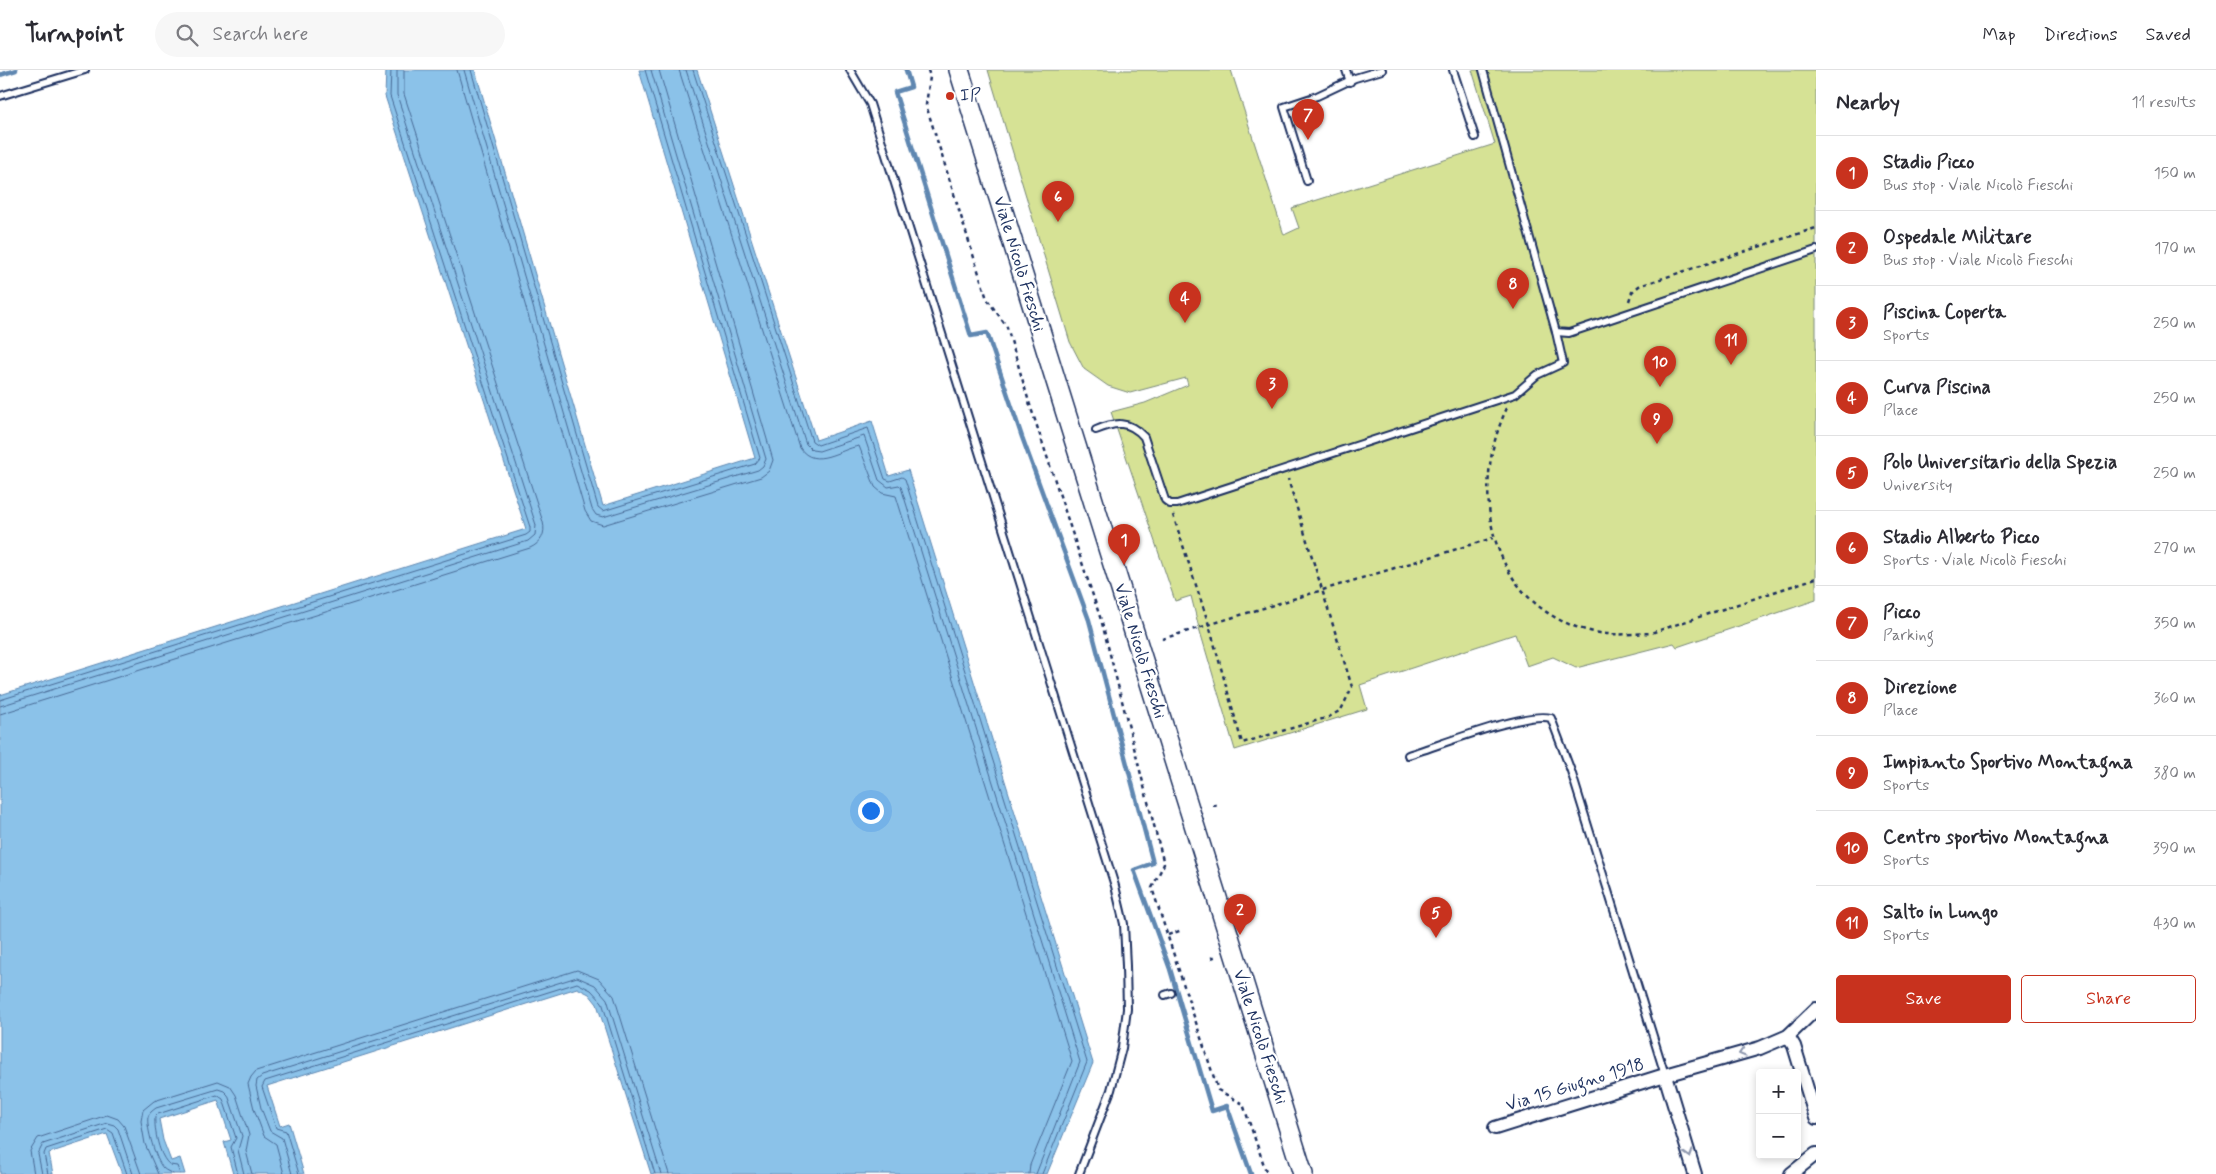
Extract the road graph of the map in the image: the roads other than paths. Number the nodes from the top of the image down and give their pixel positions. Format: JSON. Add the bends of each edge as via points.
{"nodes":[{"id":1,"x":85,"y":70,"type":"edge"},
{"id":2,"x":850,"y":70,"type":"edge"},
{"id":3,"x":959,"y":70,"type":"edge"},
{"id":4,"x":1346,"y":70,"type":"edge"},
{"id":5,"x":1382,"y":70,"type":"edge"},
{"id":6,"x":1453,"y":70,"type":"edge"},
{"id":7,"x":1483,"y":70,"type":"edge"},
{"id":8,"x":1350,"y":82,"type":"junction"},
{"id":9,"x":0,"y":96,"type":"edge"},
{"id":10,"x":1475,"y":137,"type":"dead end"},
{"id":11,"x":1307,"y":181,"type":"dead end"},
{"id":12,"x":1816,"y":250,"type":"edge"},
{"id":13,"x":1556,"y":332,"type":"junction"},
{"id":14,"x":1096,"y":430,"type":"dead end"},
{"id":15,"x":1408,"y":755,"type":"dead end"},
{"id":16,"x":1816,"y":1009,"type":"edge"},
{"id":17,"x":1788,"y":1036,"type":"junction"},
{"id":18,"x":1665,"y":1075,"type":"junction"},
{"id":19,"x":1816,"y":1118,"type":"edge"},
{"id":20,"x":1495,"y":1128,"type":"dead end"},
{"id":21,"x":1816,"y":1154,"type":"edge"},
{"id":22,"x":1079,"y":1174,"type":"edge"},
{"id":23,"x":1303,"y":1174,"type":"edge"},
{"id":24,"x":1695,"y":1174,"type":"edge"},
{"id":25,"x":1791,"y":1174,"type":"edge"}],
"edges":[{"from":1,"to":9,"type":"lane"},
{"from":2,"to":22,"type":"lane","via":[[870,104],[1124,924],[1127,1008],[1122,1048],[1108,1099]]},
{"from":3,"to":23,"type":"main road","name":"Viale Nicolò Fieschi"},
{"from":4,"to":8,"type":"lane"},
{"from":5,"to":8,"type":"lane"},
{"from":6,"to":10,"type":"lane"},
{"from":7,"to":13,"type":"lane"},
{"from":8,"to":11,"type":"lane","via":[[1284,108]]},
{"from":12,"to":13,"type":"lane","via":[[1569,333]]},
{"from":13,"to":14,"type":"lane","via":[[1563,362],[1538,375],[1515,394],[1183,502],[1170,504],[1162,494],[1144,437],[1137,429],[1114,422]]},
{"from":15,"to":18,"type":"lane","via":[[1518,720],[1542,715],[1550,718],[1571,771]]},
{"from":16,"to":17,"type":"street","name":"Via 15 Giugno 1918"},
{"from":17,"to":18,"type":"street","name":"Via 15 Giugno 1918","one_way":true,"via":[[1760,1048]]},
{"from":17,"to":19,"type":"street"},
{"from":18,"to":20,"type":"street","name":"Via 15 Giugno 1918"},
{"from":18,"to":24,"type":"street","name":"Via 15 Giugno 1918","one_way":true},
{"from":21,"to":25,"type":"street"}]}
